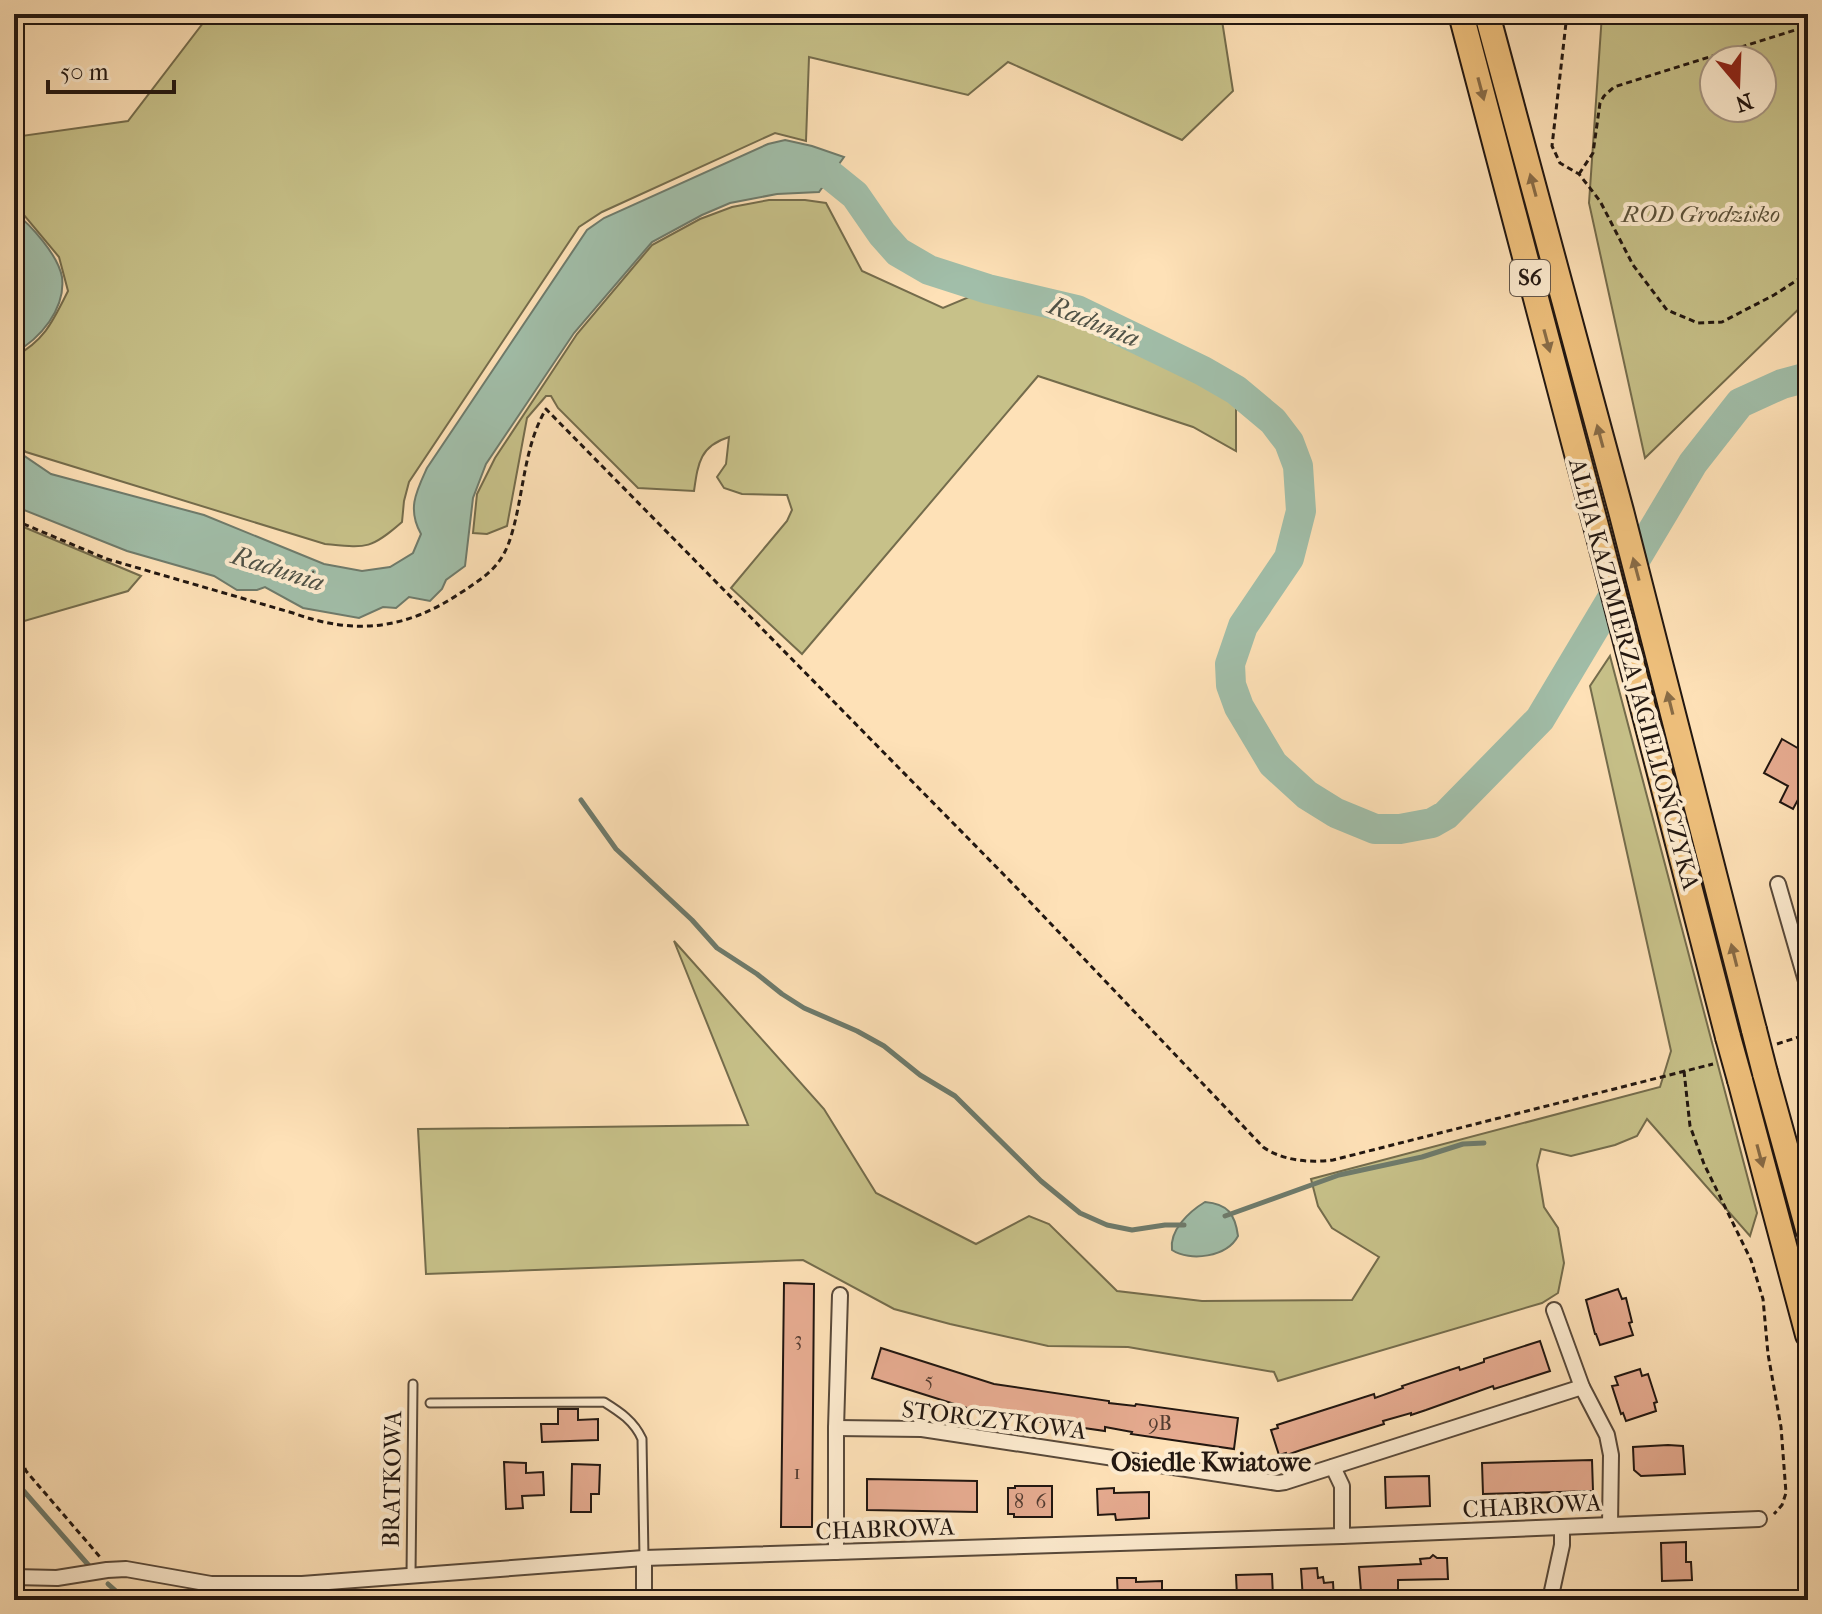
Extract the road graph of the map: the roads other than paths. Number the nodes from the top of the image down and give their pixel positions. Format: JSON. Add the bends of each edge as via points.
{"nodes":[{"id":1,"x":1461,"y":14,"type":"edge"},
{"id":2,"x":1487,"y":14,"type":"edge"},
{"id":3,"x":1778,"y":884,"type":"dead end"},
{"id":4,"x":1808,"y":988,"type":"edge"},
{"id":5,"x":1808,"y":1229,"type":"edge"},
{"id":6,"x":840,"y":1295,"type":"dead end"},
{"id":7,"x":1554,"y":1310,"type":"dead end"},
{"id":8,"x":1808,"y":1335,"type":"edge"},
{"id":9,"x":413,"y":1384,"type":"dead end"},
{"id":10,"x":1582,"y":1387,"type":"junction"},
{"id":11,"x":430,"y":1403,"type":"dead end"},
{"id":12,"x":836,"y":1428,"type":"junction"},
{"id":13,"x":1333,"y":1467,"type":"junction"},
{"id":14,"x":1759,"y":1519,"type":"road end"},
{"id":15,"x":1610,"y":1525,"type":"junction"},
{"id":16,"x":1562,"y":1527,"type":"junction"},
{"id":17,"x":1342,"y":1536,"type":"junction"},
{"id":18,"x":836,"y":1552,"type":"junction"},
{"id":19,"x":644,"y":1558,"type":"junction"},
{"id":20,"x":411,"y":1575,"type":"junction"},
{"id":21,"x":14,"y":1577,"type":"edge"},
{"id":22,"x":644,"y":1600,"type":"edge"},
{"id":23,"x":1550,"y":1600,"type":"edge"}],
"edges":[{"from":1,"to":8,"type":"highway","name":"ALEJA KAZIMIERZA JAGIELLOŃCZYKA","number":"S6","one_way":true,"bridge":true},
{"from":5,"to":2,"type":"highway","name":"ALEJA KAZIMIERZA JAGIELLOŃCZYKA","number":"S6","one_way":true,"bridge":true},
{"from":3,"to":4,"type":"street"},
{"from":6,"to":12,"type":"street"},
{"from":7,"to":10,"type":"street"},
{"from":9,"to":20,"type":"lane","name":"BRATKOWA"},
{"from":10,"to":13,"type":"street","name":"STORCZYKOWA"},
{"from":10,"to":15,"type":"street","via":[[1607,1435]]},
{"from":11,"to":19,"type":"lane","via":[[584,1400],[604,1402],[625,1415],[642,1439]]},
{"from":12,"to":13,"type":"street","name":"STORCZYKOWA","via":[[922,1429],[1278,1483]]},
{"from":12,"to":18,"type":"street"},
{"from":13,"to":17,"type":"street","via":[[1342,1486]]},
{"from":14,"to":15,"type":"street","name":"CHABROWA"},
{"from":15,"to":16,"type":"street","name":"CHABROWA"},
{"from":16,"to":17,"type":"street","name":"CHABROWA"},
{"from":16,"to":23,"type":"street"},
{"from":17,"to":18,"type":"street","name":"CHABROWA"},
{"from":18,"to":19,"type":"street","name":"CHABROWA"},
{"from":19,"to":20,"type":"street","name":"CHABROWA"},
{"from":19,"to":22,"type":"street"},
{"from":20,"to":21,"type":"street","name":"CHABROWA","via":[[302,1584],[211,1584],[126,1569],[57,1578]]}]}
